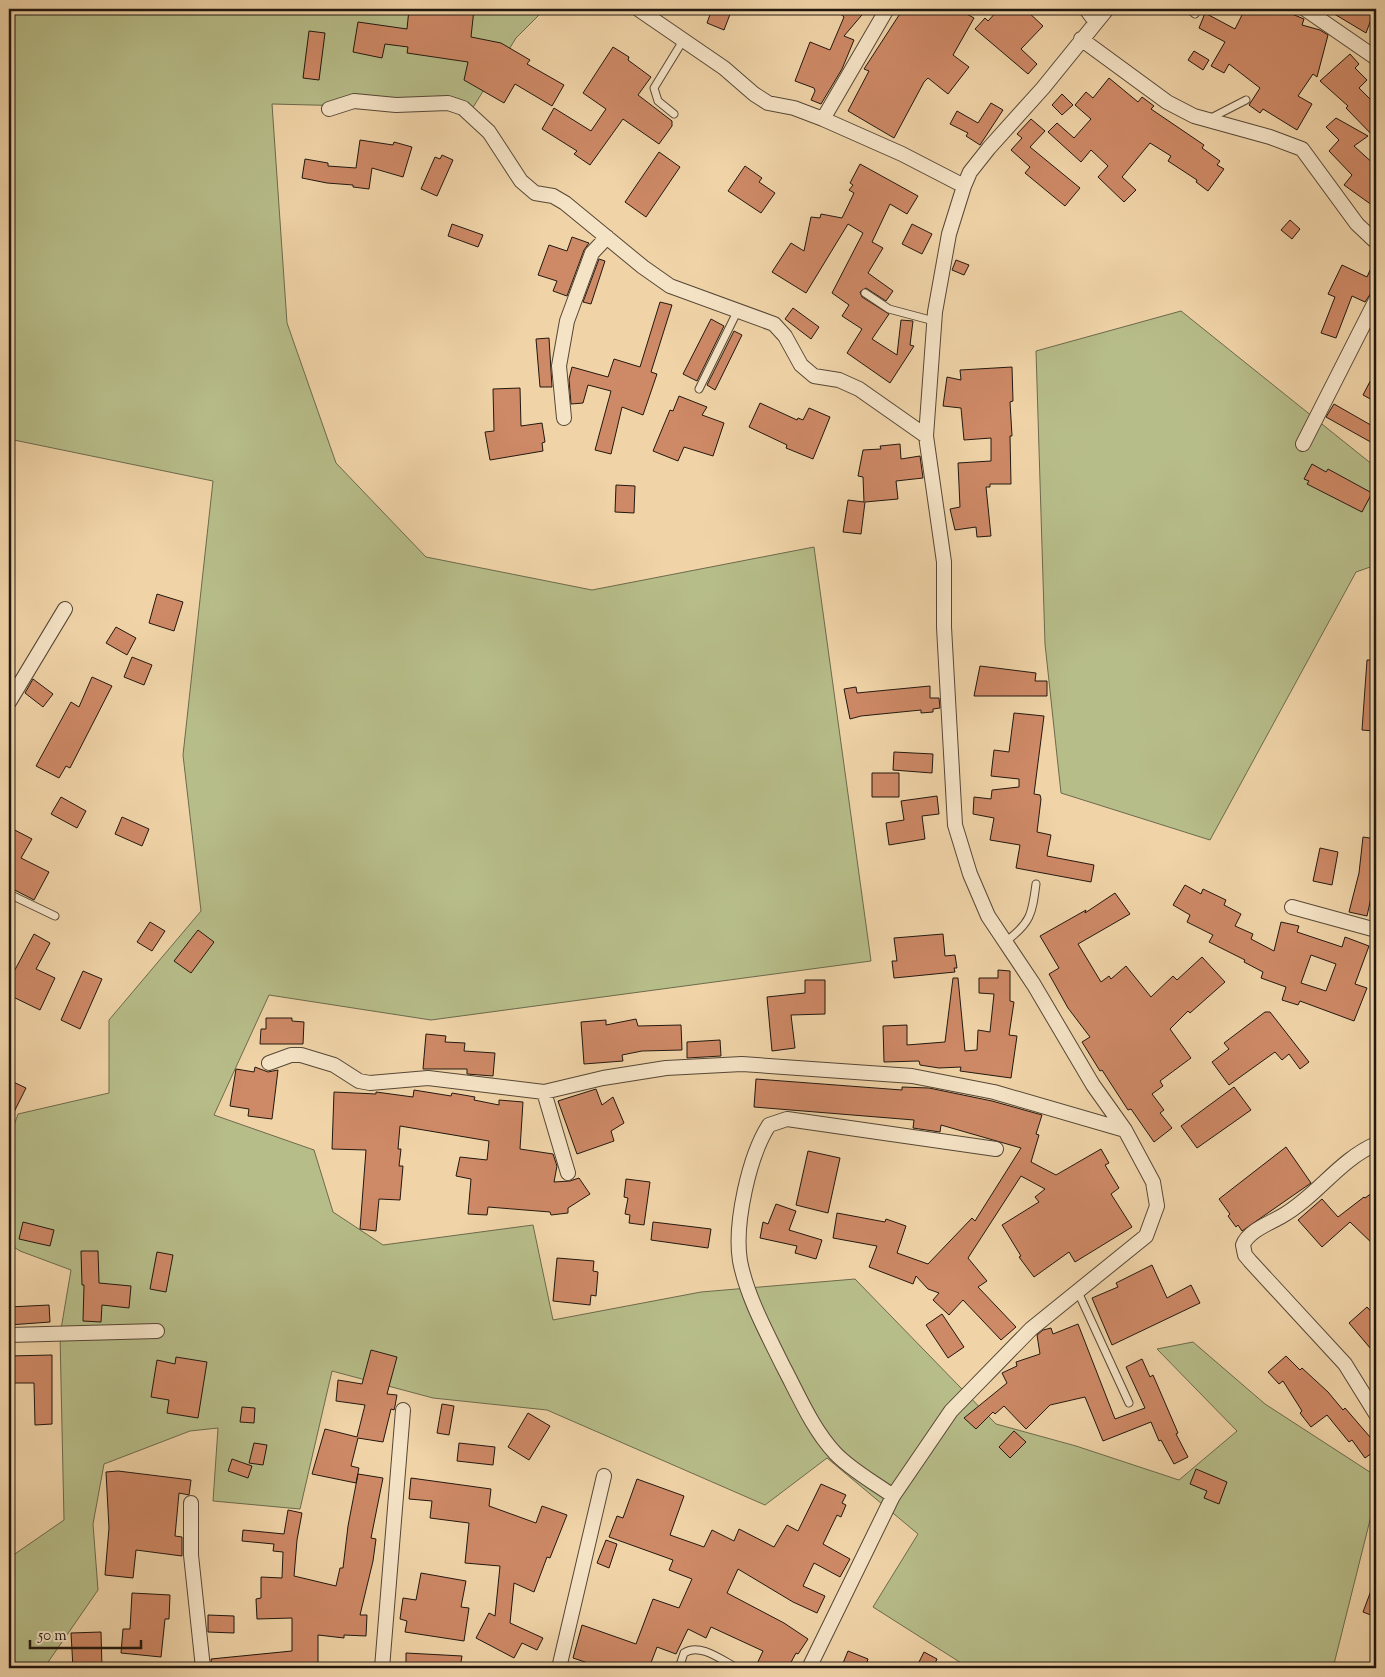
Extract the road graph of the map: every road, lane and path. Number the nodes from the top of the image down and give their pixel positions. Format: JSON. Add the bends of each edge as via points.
{"nodes":[{"id":1,"x":638,"y":9,"type":"edge"},
{"id":2,"x":887,"y":9,"type":"edge"},
{"id":3,"x":1086,"y":9,"type":"edge"},
{"id":4,"x":1107,"y":9,"type":"edge"},
{"id":5,"x":1305,"y":9,"type":"edge"},
{"id":6,"x":1095,"y":22,"type":"junction"},
{"id":7,"x":684,"y":39,"type":"junction"},
{"id":8,"x":1082,"y":39,"type":"junction"},
{"id":9,"x":1376,"y":58,"type":"edge"},
{"id":10,"x":1246,"y":100,"type":"dead end"},
{"id":11,"x":329,"y":109,"type":"dead end"},
{"id":12,"x":674,"y":114,"type":"dead end"},
{"id":13,"x":823,"y":120,"type":"junction"},
{"id":14,"x":1207,"y":120,"type":"junction"},
{"id":15,"x":964,"y":186,"type":"junction"},
{"id":16,"x":607,"y":237,"type":"junction"},
{"id":17,"x":1376,"y":242,"type":"edge"},
{"id":18,"x":865,"y":293,"type":"dead end"},
{"id":19,"x":1376,"y":300,"type":"edge"},
{"id":20,"x":738,"y":310,"type":"junction"},
{"id":21,"x":934,"y":321,"type":"junction"},
{"id":22,"x":699,"y":389,"type":"dead end"},
{"id":23,"x":564,"y":418,"type":"dead end"},
{"id":24,"x":926,"y":436,"type":"junction"},
{"id":25,"x":1303,"y":444,"type":"dead end"},
{"id":26,"x":65,"y":609,"type":"dead end"},
{"id":27,"x":9,"y":702,"type":"edge"},
{"id":28,"x":1036,"y":884,"type":"dead end"},
{"id":29,"x":9,"y":894,"type":"edge"},
{"id":30,"x":1292,"y":907,"type":"dead end"},
{"id":31,"x":54,"y":916,"type":"dead end"},
{"id":32,"x":1376,"y":930,"type":"edge"},
{"id":33,"x":1005,"y":942,"type":"junction"},
{"id":34,"x":269,"y":1063,"type":"dead end"},
{"id":35,"x":544,"y":1092,"type":"junction"},
{"id":36,"x":1125,"y":1130,"type":"junction"},
{"id":37,"x":1376,"y":1144,"type":"edge"},
{"id":38,"x":996,"y":1149,"type":"dead end"},
{"id":39,"x":568,"y":1173,"type":"dead end"},
{"id":40,"x":1078,"y":1292,"type":"junction"},
{"id":41,"x":157,"y":1331,"type":"dead end"},
{"id":42,"x":9,"y":1335,"type":"edge"},
{"id":43,"x":1129,"y":1403,"type":"dead end"},
{"id":44,"x":403,"y":1410,"type":"dead end"},
{"id":45,"x":1376,"y":1411,"type":"edge"},
{"id":46,"x":604,"y":1476,"type":"dead end"},
{"id":47,"x":893,"y":1496,"type":"junction"},
{"id":48,"x":191,"y":1503,"type":"dead end"},
{"id":49,"x":202,"y":1668,"type":"edge"},
{"id":50,"x":382,"y":1668,"type":"edge"},
{"id":51,"x":559,"y":1668,"type":"edge"},
{"id":52,"x":679,"y":1668,"type":"edge"},
{"id":53,"x":738,"y":1668,"type":"edge"},
{"id":54,"x":809,"y":1668,"type":"edge"}],
"edges":[{"from":1,"to":7,"type":"street"},
{"from":2,"to":13,"type":"street"},
{"from":3,"to":6,"type":"street"},
{"from":4,"to":6,"type":"street"},
{"from":5,"to":9,"type":"street"},
{"from":6,"to":8,"type":"street"},
{"from":7,"to":12,"type":"lane","via":[[654,88],[658,101]]},
{"from":7,"to":13,"type":"street","via":[[754,94],[768,102]]},
{"from":8,"to":14,"type":"street","via":[[1167,102]]},
{"from":8,"to":15,"type":"street","via":[[1044,88],[989,148],[970,172]]},
{"from":10,"to":14,"type":"lane"},
{"from":11,"to":16,"type":"street","via":[[354,101],[396,105],[448,102],[463,108],[489,132],[521,181],[535,193],[553,196],[565,203]]},
{"from":13,"to":15,"type":"street","via":[[902,154]]},
{"from":14,"to":17,"type":"street","via":[[1302,149],[1356,224]]},
{"from":15,"to":21,"type":"street","via":[[949,234]]},
{"from":16,"to":20,"type":"street","via":[[670,286]]},
{"from":16,"to":23,"type":"street","via":[[592,253],[567,321],[559,366]]},
{"from":18,"to":21,"type":"lane","via":[[889,308]]},
{"from":19,"to":25,"type":"street"},
{"from":20,"to":22,"type":"lane"},
{"from":20,"to":24,"type":"street","via":[[774,324],[786,336],[801,365],[814,376],[839,380],[859,388]]},
{"from":21,"to":24,"type":"street"},
{"from":24,"to":33,"type":"street","via":[[944,562],[944,627],[955,825],[988,916]]},
{"from":26,"to":27,"type":"street"},
{"from":28,"to":33,"type":"lane","via":[[1028,920]]},
{"from":29,"to":31,"type":"lane"},
{"from":30,"to":32,"type":"street"},
{"from":33,"to":36,"type":"street","via":[[1093,1085]]},
{"from":34,"to":35,"type":"street","via":[[301,1055],[334,1065],[359,1081],[370,1083],[428,1078]]},
{"from":35,"to":36,"type":"street","via":[[666,1068],[742,1064],[821,1069],[912,1076],[994,1092]]},
{"from":35,"to":39,"type":"street"},
{"from":36,"to":40,"type":"street","via":[[1153,1182],[1155,1214],[1146,1236]]},
{"from":37,"to":45,"type":"street","via":[[1348,1160],[1296,1207],[1250,1235],[1243,1245],[1250,1261],[1345,1364]]},
{"from":38,"to":47,"type":"street","via":[[787,1119],[769,1125],[754,1154],[746,1182],[740,1260],[762,1322],[819,1435],[837,1455]]},
{"from":40,"to":43,"type":"lane"},
{"from":40,"to":47,"type":"street","via":[[1031,1329],[951,1412]]},
{"from":41,"to":42,"type":"street"},
{"from":44,"to":50,"type":"street"},
{"from":46,"to":51,"type":"street"},
{"from":47,"to":54,"type":"street"},
{"from":48,"to":49,"type":"street","via":[[191,1556]]},
{"from":52,"to":53,"type":"lane","via":[[684,1653],[694,1649]]}]}
